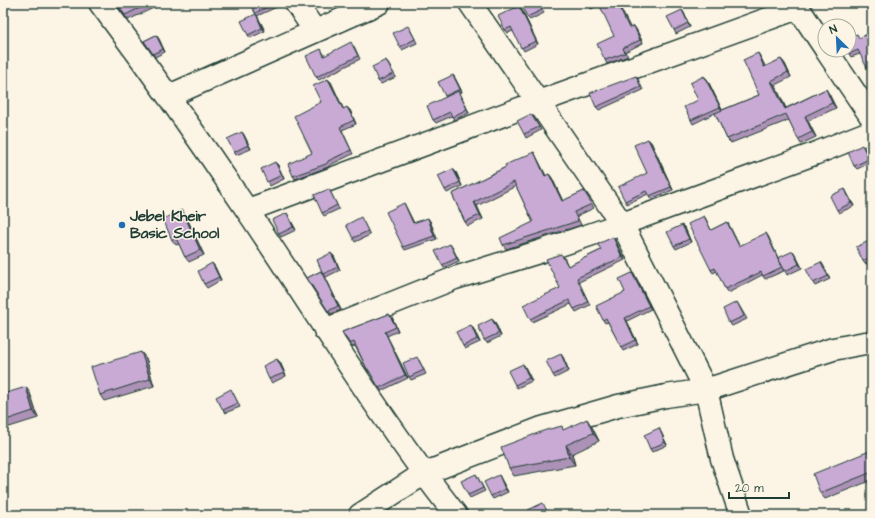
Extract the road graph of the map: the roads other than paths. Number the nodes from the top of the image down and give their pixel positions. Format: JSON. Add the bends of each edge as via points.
{"nodes":[{"id":1,"x":100,"y":3,"type":"edge"},
{"id":2,"x":296,"y":3,"type":"edge"},
{"id":3,"x":378,"y":3,"type":"edge"},
{"id":4,"x":470,"y":3,"type":"edge"},
{"id":5,"x":796,"y":6,"type":"edge"},
{"id":6,"x":315,"y":31,"type":"junction"},
{"id":7,"x":817,"y":36,"type":"edge"},
{"id":8,"x":832,"y":58,"type":"edge"},
{"id":9,"x":169,"y":96,"type":"junction"},
{"id":10,"x":538,"y":102,"type":"junction"},
{"id":11,"x":872,"y":118,"type":"edge"},
{"id":12,"x":872,"y":131,"type":"edge"},
{"id":13,"x":248,"y":210,"type":"junction"},
{"id":14,"x":622,"y":224,"type":"junction"},
{"id":15,"x":325,"y":330,"type":"junction"},
{"id":16,"x":872,"y":343,"type":"edge"},
{"id":17,"x":706,"y":390,"type":"junction"},
{"id":18,"x":423,"y":474,"type":"junction"},
{"id":19,"x":360,"y":515,"type":"edge"},
{"id":20,"x":456,"y":515,"type":"edge"},
{"id":21,"x":741,"y":515,"type":"edge"}],
"edges":[{"from":1,"to":9,"type":"street"},
{"from":2,"to":6,"type":"street"},
{"from":3,"to":6,"type":"street"},
{"from":4,"to":10,"type":"street"},
{"from":5,"to":7,"type":"street"},
{"from":5,"to":10,"type":"street"},
{"from":6,"to":9,"type":"street"},
{"from":8,"to":11,"type":"street"},
{"from":9,"to":13,"type":"street"},
{"from":10,"to":13,"type":"street"},
{"from":10,"to":14,"type":"street"},
{"from":12,"to":14,"type":"street"},
{"from":13,"to":15,"type":"street"},
{"from":14,"to":15,"type":"street","via":[[455,278]]},
{"from":14,"to":17,"type":"street"},
{"from":15,"to":18,"type":"street"},
{"from":16,"to":17,"type":"street","via":[[833,349]]},
{"from":17,"to":18,"type":"street","via":[[618,406],[542,428]]},
{"from":17,"to":21,"type":"street","via":[[722,459]]},
{"from":18,"to":19,"type":"street"},
{"from":18,"to":20,"type":"street"}]}
